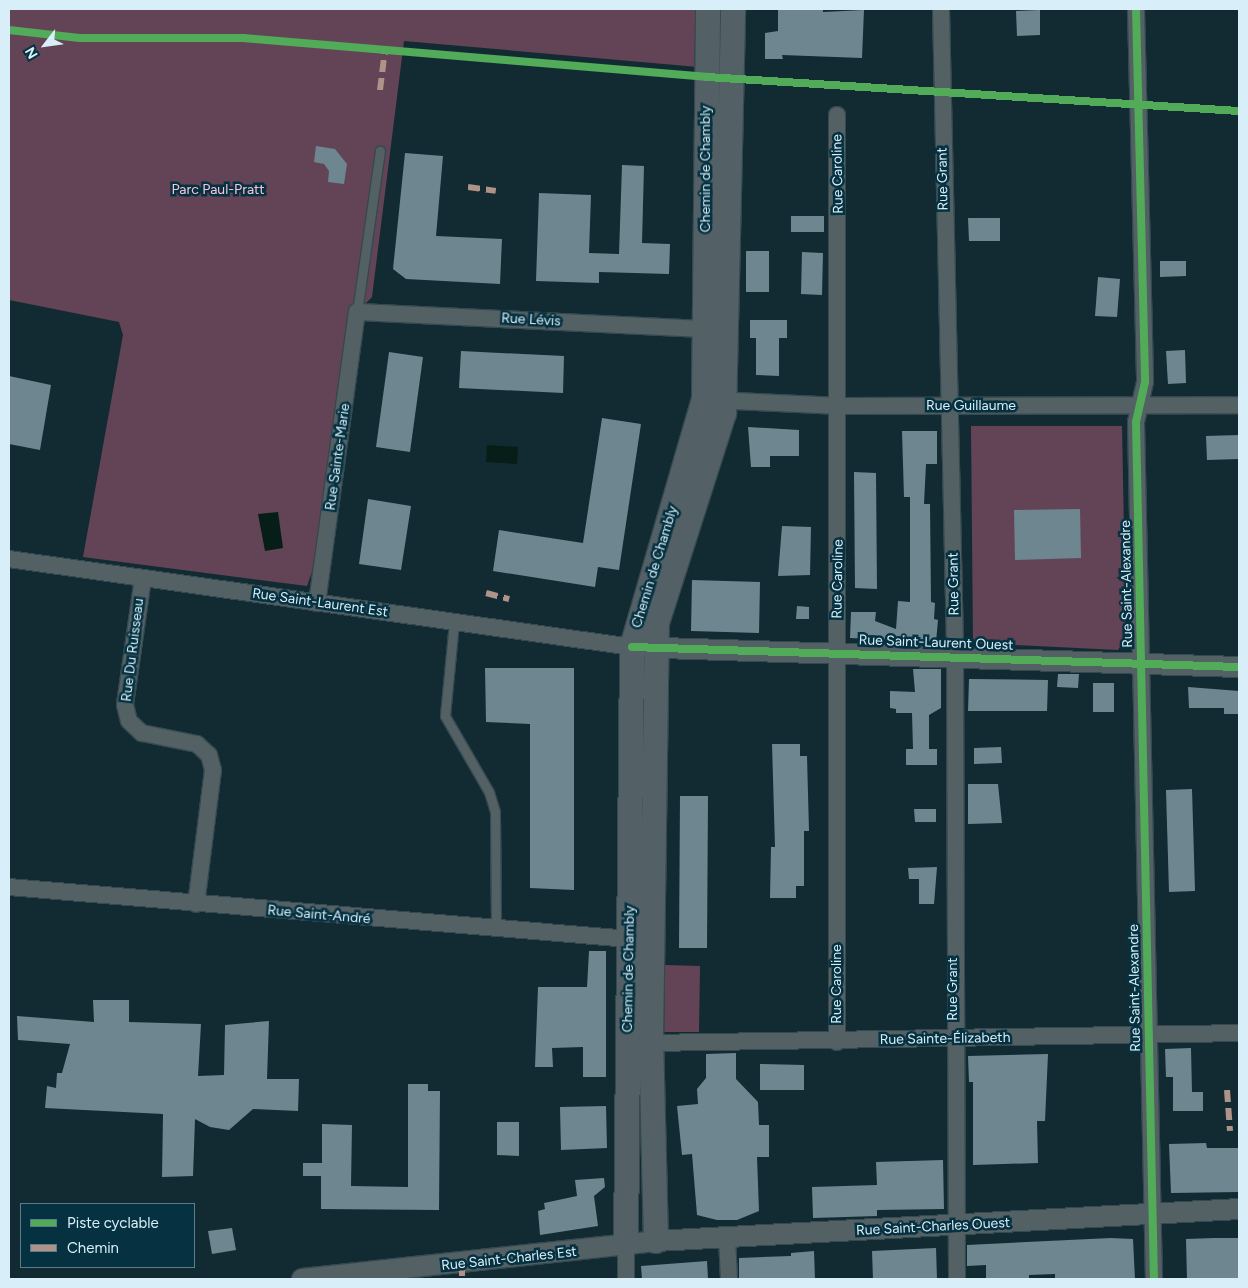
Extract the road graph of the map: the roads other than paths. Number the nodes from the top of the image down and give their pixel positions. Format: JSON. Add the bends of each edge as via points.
{"nodes":[{"id":1,"x":708,"y":9,"type":"edge"},
{"id":2,"x":734,"y":9,"type":"edge"},
{"id":3,"x":941,"y":9,"type":"edge"},
{"id":4,"x":1136,"y":9,"type":"edge"},
{"id":5,"x":837,"y":116,"type":"dead end"},
{"id":6,"x":380,"y":151,"type":"dead end"},
{"id":7,"x":357,"y":312,"type":"junction"},
{"id":8,"x":705,"y":329,"type":"junction"},
{"id":9,"x":714,"y":400,"type":"junction"},
{"id":10,"x":950,"y":405,"type":"junction"},
{"id":11,"x":1141,"y":405,"type":"junction"},
{"id":12,"x":1239,"y":405,"type":"edge"},
{"id":13,"x":840,"y":406,"type":"junction"},
{"id":14,"x":9,"y":559,"type":"edge"},
{"id":15,"x":143,"y":578,"type":"junction"},
{"id":16,"x":317,"y":603,"type":"junction"},
{"id":17,"x":454,"y":622,"type":"junction"},
{"id":18,"x":632,"y":647,"type":"junction"},
{"id":19,"x":655,"y":647,"type":"junction"},
{"id":20,"x":838,"y":652,"type":"junction"},
{"id":21,"x":954,"y":656,"type":"junction"},
{"id":22,"x":1141,"y":663,"type":"junction"},
{"id":23,"x":1239,"y":667,"type":"edge"},
{"id":24,"x":9,"y":887,"type":"edge"},
{"id":25,"x":196,"y":904,"type":"junction"},
{"id":26,"x":496,"y":930,"type":"junction"},
{"id":27,"x":629,"y":939,"type":"junction"},
{"id":28,"x":1239,"y":1033,"type":"edge"},
{"id":29,"x":1148,"y":1035,"type":"junction"},
{"id":30,"x":954,"y":1039,"type":"junction"},
{"id":31,"x":837,"y":1042,"type":"junction"},
{"id":32,"x":651,"y":1043,"type":"junction"},
{"id":33,"x":1239,"y":1209,"type":"edge"},
{"id":34,"x":1153,"y":1214,"type":"junction"},
{"id":35,"x":956,"y":1226,"type":"junction"},
{"id":36,"x":727,"y":1238,"type":"junction"},
{"id":37,"x":656,"y":1242,"type":"junction"},
{"id":38,"x":626,"y":1244,"type":"junction"},
{"id":39,"x":396,"y":1274,"type":"edge"},
{"id":40,"x":302,"y":1279,"type":"edge"},
{"id":41,"x":626,"y":1279,"type":"edge"},
{"id":42,"x":729,"y":1279,"type":"edge"},
{"id":43,"x":957,"y":1279,"type":"edge"},
{"id":44,"x":1154,"y":1279,"type":"edge"}],
"edges":[{"from":1,"to":8,"type":"main road","name":"Chemin de Chambly"},
{"from":2,"to":9,"type":"main road","name":"Chemin de Chambly"},
{"from":3,"to":10,"type":"street","name":"Rue Grant","via":[[945,313]]},
{"from":4,"to":11,"type":"street","name":"Rue Saint-Alexandre","via":[[1145,322],[1145,382]]},
{"from":5,"to":13,"type":"street","name":"Rue Caroline"},
{"from":6,"to":7,"type":"lane"},
{"from":7,"to":8,"type":"street","name":"Rue Lévis"},
{"from":7,"to":16,"type":"street","name":"Rue Sainte-Marie"},
{"from":8,"to":9,"type":"main road","name":"Chemin de Chambly"},
{"from":9,"to":13,"type":"street","name":"Rue Guillaume"},
{"from":9,"to":18,"type":"main road","name":"Chemin de Chambly"},
{"from":9,"to":19,"type":"main road","name":"Chemin de Chambly","via":[[712,458],[664,595]]},
{"from":10,"to":11,"type":"street","name":"Rue Guillaume"},
{"from":10,"to":13,"type":"street","name":"Rue Guillaume"},
{"from":10,"to":21,"type":"street","name":"Rue Grant"},
{"from":11,"to":12,"type":"street","name":"Rue Guillaume"},
{"from":11,"to":22,"type":"street","name":"Rue Saint-Alexandre","via":[[1136,422]]},
{"from":13,"to":20,"type":"street","name":"Rue Caroline"},
{"from":14,"to":15,"type":"street","name":"Rue Saint-Laurent Est"},
{"from":15,"to":16,"type":"street","name":"Rue Saint-Laurent Est"},
{"from":15,"to":25,"type":"street","name":"Rue Du Ruisseau","via":[[124,704],[129,721],[142,733],[197,744],[209,755],[213,770]]},
{"from":16,"to":17,"type":"street","name":"Rue Saint-Laurent Est"},
{"from":17,"to":18,"type":"street","name":"Rue Saint-Laurent Est"},
{"from":17,"to":26,"type":"lane","via":[[445,716],[489,792],[495,812]]},
{"from":18,"to":19,"type":"street","name":"Rue Saint-Laurent Ouest"},
{"from":18,"to":27,"type":"main road","name":"Chemin de Chambly"},
{"from":19,"to":20,"type":"street","name":"Rue Saint-Laurent Ouest"},
{"from":19,"to":32,"type":"main road","name":"Chemin de Chambly"},
{"from":20,"to":21,"type":"street","name":"Rue Saint-Laurent Ouest"},
{"from":20,"to":31,"type":"street","name":"Rue Caroline"},
{"from":21,"to":22,"type":"street","name":"Rue Saint-Laurent Ouest"},
{"from":21,"to":30,"type":"street","name":"Rue Grant"},
{"from":22,"to":23,"type":"street","name":"Rue Saint-Laurent Ouest"},
{"from":22,"to":29,"type":"street","name":"Rue Saint-Alexandre"},
{"from":24,"to":25,"type":"street","name":"Rue Saint-André"},
{"from":25,"to":26,"type":"street","name":"Rue Saint-André"},
{"from":26,"to":27,"type":"street","name":"Rue Saint-André"},
{"from":27,"to":38,"type":"main road","name":"Chemin de Chambly"},
{"from":28,"to":29,"type":"street","name":"Rue Sainte-Élizabeth"},
{"from":29,"to":30,"type":"street","name":"Rue Sainte-Élizabeth"},
{"from":29,"to":34,"type":"street","name":"Rue Saint-Alexandre"},
{"from":30,"to":31,"type":"street","name":"Rue Sainte-Élizabeth"},
{"from":30,"to":35,"type":"street","name":"Rue Grant"},
{"from":31,"to":32,"type":"street","name":"Rue Sainte-Élizabeth"},
{"from":32,"to":37,"type":"main road","name":"Chemin de Chambly"},
{"from":33,"to":34,"type":"street","name":"Rue Saint-Charles Ouest"},
{"from":34,"to":35,"type":"street","name":"Rue Saint-Charles Ouest"},
{"from":34,"to":44,"type":"street","name":"Rue Saint-Alexandre"},
{"from":35,"to":36,"type":"street","name":"Rue Saint-Charles Ouest"},
{"from":35,"to":43,"type":"street","name":"Rue Grant"},
{"from":36,"to":37,"type":"street","name":"Rue Saint-Charles Ouest"},
{"from":36,"to":42,"type":"street"},
{"from":37,"to":38,"type":"street","name":"Rue Saint-Charles Ouest"},
{"from":38,"to":39,"type":"street","name":"Rue Saint-Charles Est"},
{"from":38,"to":41,"type":"street","name":"Chemin de Chambly"},
{"from":39,"to":40,"type":"street","name":"Rue Saint-Charles Est"}]}
